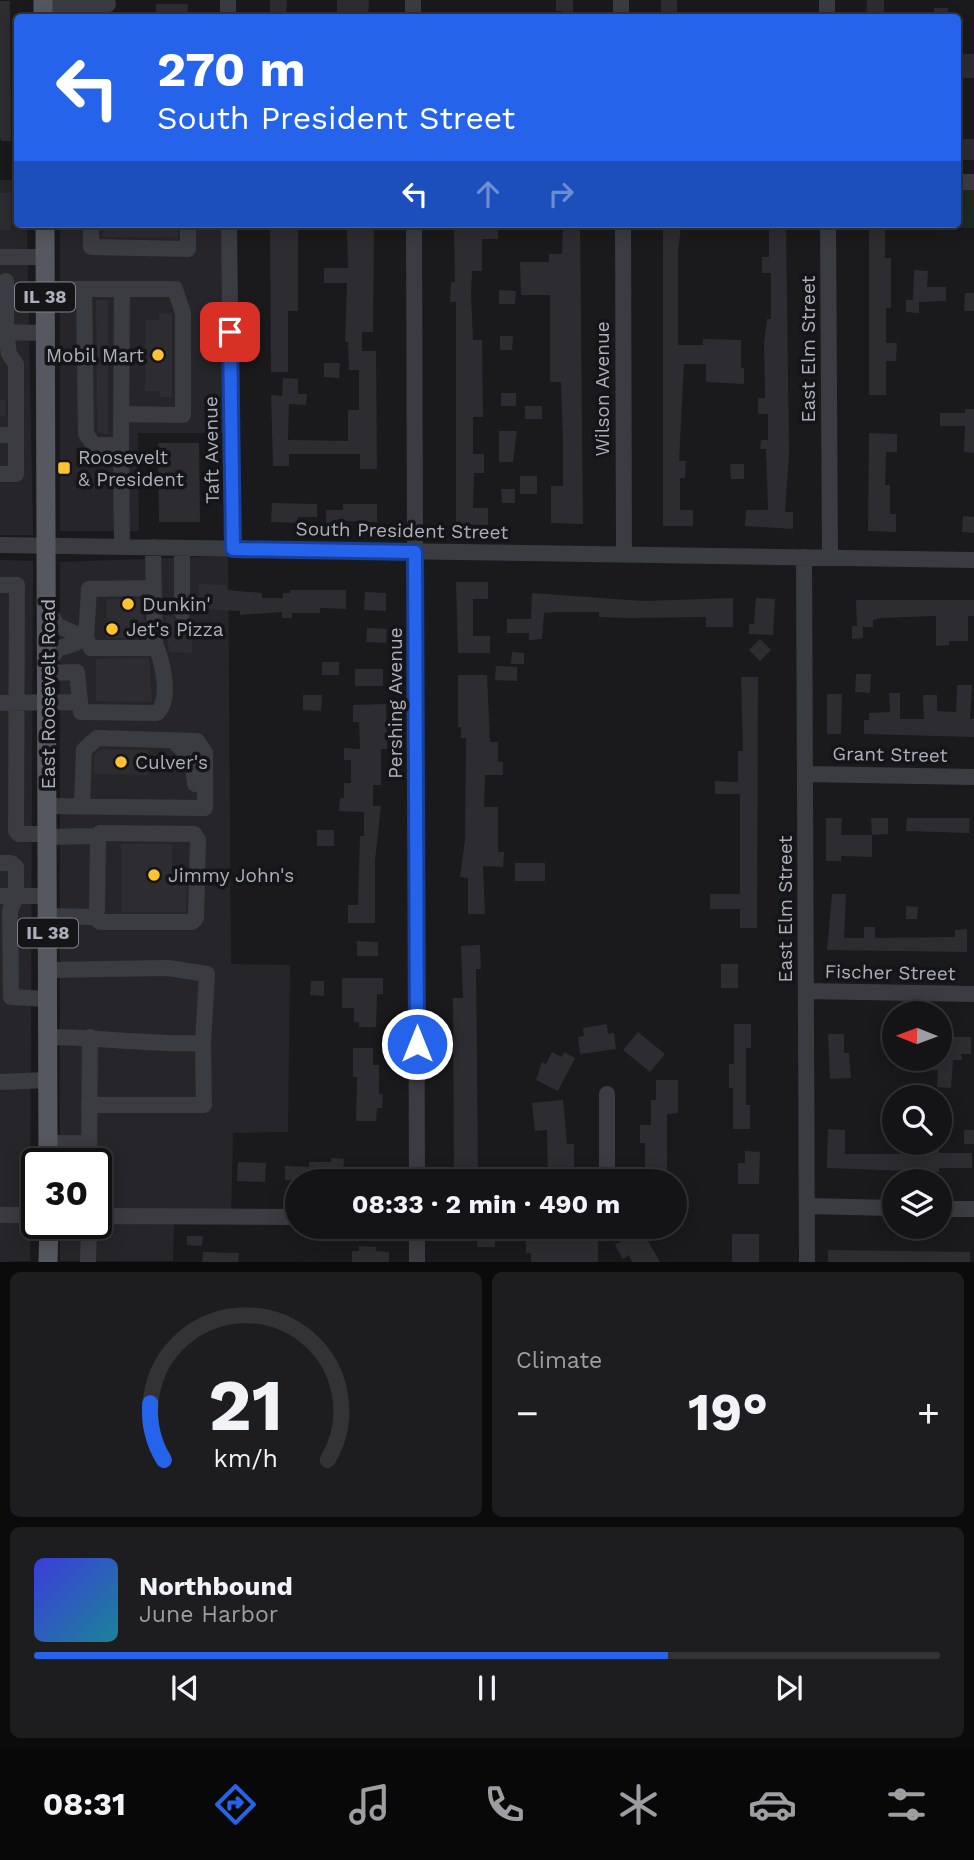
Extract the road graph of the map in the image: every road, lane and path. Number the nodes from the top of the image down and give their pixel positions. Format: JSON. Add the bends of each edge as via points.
{"nodes":[{"id":1,"x":108,"y":4,"type":"dead end"},
{"id":2,"x":43,"y":8,"type":"edge"},
{"id":3,"x":45,"y":228,"type":"edge"},
{"id":4,"x":91,"y":228,"type":"edge"},
{"id":5,"x":188,"y":228,"type":"edge"},
{"id":6,"x":229,"y":228,"type":"edge"},
{"id":7,"x":414,"y":228,"type":"edge"},
{"id":8,"x":622,"y":228,"type":"edge"},
{"id":9,"x":828,"y":228,"type":"edge"},
{"id":10,"x":0,"y":257,"type":"edge"},
{"id":11,"x":45,"y":257,"type":"junction"},
{"id":12,"x":6,"y":281,"type":"dead end"},
{"id":13,"x":45,"y":289,"type":"junction"},
{"id":14,"x":84,"y":289,"type":"junction"},
{"id":15,"x":122,"y":289,"type":"junction"},
{"id":16,"x":3,"y":332,"type":"edge"},
{"id":17,"x":46,"y":332,"type":"junction"},
{"id":18,"x":6,"y":357,"type":"edge"},
{"id":19,"x":122,"y":414,"type":"junction"},
{"id":20,"x":8,"y":435,"type":"edge"},
{"id":21,"x":121,"y":445,"type":"junction"},
{"id":22,"x":0,"y":474,"type":"edge"},
{"id":23,"x":0,"y":545,"type":"edge"},
{"id":24,"x":47,"y":546,"type":"junction"},
{"id":25,"x":122,"y":547,"type":"junction"},
{"id":26,"x":153,"y":547,"type":"junction"},
{"id":27,"x":182,"y":548,"type":"junction"},
{"id":28,"x":233,"y":549,"type":"junction"},
{"id":29,"x":415,"y":552,"type":"junction"},
{"id":30,"x":624,"y":554,"type":"junction"},
{"id":31,"x":804,"y":557,"type":"junction"},
{"id":32,"x":830,"y":558,"type":"junction"},
{"id":33,"x":974,"y":560,"type":"edge"},
{"id":34,"x":0,"y":585,"type":"edge"},
{"id":35,"x":152,"y":588,"type":"junction"},
{"id":36,"x":182,"y":613,"type":"dead end"},
{"id":37,"x":47,"y":616,"type":"junction"},
{"id":38,"x":17,"y":624,"type":"junction"},
{"id":39,"x":83,"y":638,"type":"junction"},
{"id":40,"x":155,"y":644,"type":"junction"},
{"id":41,"x":48,"y":668,"type":"junction"},
{"id":42,"x":48,"y":702,"type":"junction"},
{"id":43,"x":80,"y":702,"type":"junction"},
{"id":44,"x":8,"y":703,"type":"edge"},
{"id":45,"x":7,"y":733,"type":"edge"},
{"id":46,"x":7,"y":764,"type":"edge"},
{"id":47,"x":806,"y":774,"type":"junction"},
{"id":48,"x":974,"y":777,"type":"edge"},
{"id":49,"x":48,"y":806,"type":"junction"},
{"id":50,"x":82,"y":807,"type":"junction"},
{"id":51,"x":48,"y":836,"type":"junction"},
{"id":52,"x":95,"y":836,"type":"junction"},
{"id":53,"x":0,"y":863,"type":"edge"},
{"id":54,"x":8,"y":896,"type":"edge"},
{"id":55,"x":48,"y":906,"type":"junction"},
{"id":56,"x":95,"y":917,"type":"junction"},
{"id":57,"x":48,"y":970,"type":"junction"},
{"id":58,"x":806,"y":991,"type":"junction"},
{"id":59,"x":974,"y":994,"type":"edge"},
{"id":60,"x":48,"y":999,"type":"junction"},
{"id":61,"x":48,"y":1037,"type":"junction"},
{"id":62,"x":90,"y":1037,"type":"junction"},
{"id":63,"x":202,"y":1043,"type":"junction"},
{"id":64,"x":48,"y":1080,"type":"junction"},
{"id":65,"x":0,"y":1082,"type":"edge"},
{"id":66,"x":607,"y":1094,"type":"dead end"},
{"id":67,"x":89,"y":1105,"type":"junction"},
{"id":68,"x":48,"y":1143,"type":"junction"},
{"id":69,"x":89,"y":1143,"type":"junction"},
{"id":70,"x":48,"y":1148,"type":"edge"},
{"id":71,"x":89,"y":1148,"type":"edge"},
{"id":72,"x":417,"y":1169,"type":"edge"},
{"id":73,"x":607,"y":1169,"type":"edge"},
{"id":74,"x":807,"y":1206,"type":"junction"},
{"id":75,"x":882,"y":1208,"type":"edge"},
{"id":76,"x":952,"y":1209,"type":"edge"},
{"id":77,"x":974,"y":1209,"type":"edge"},
{"id":78,"x":0,"y":1215,"type":"edge"},
{"id":79,"x":21,"y":1215,"type":"edge"},
{"id":80,"x":112,"y":1216,"type":"edge"},
{"id":81,"x":285,"y":1217,"type":"edge"},
{"id":82,"x":49,"y":1239,"type":"edge"},
{"id":83,"x":89,"y":1239,"type":"edge"},
{"id":84,"x":417,"y":1239,"type":"edge"},
{"id":85,"x":48,"y":1262,"type":"edge"},
{"id":86,"x":88,"y":1262,"type":"edge"},
{"id":87,"x":417,"y":1262,"type":"edge"},
{"id":88,"x":807,"y":1262,"type":"edge"}],
"edges":[{"from":1,"to":2,"type":"street"},
{"from":3,"to":11,"type":"main road","name":"East Roosevelt Road","number":"IL 38"},
{"from":4,"to":5,"type":"street","via":[[91,247],[188,249]]},
{"from":6,"to":28,"type":"street","name":"Taft Avenue"},
{"from":7,"to":29,"type":"street","name":"Pershing Avenue"},
{"from":8,"to":30,"type":"street","name":"Wilson Avenue"},
{"from":9,"to":32,"type":"street","name":"East Elm Street"},
{"from":10,"to":11,"type":"street"},
{"from":11,"to":13,"type":"main road","name":"East Roosevelt Road","number":"IL 38"},
{"from":12,"to":16,"type":"street"},
{"from":13,"to":14,"type":"street"},
{"from":13,"to":17,"type":"main road","name":"East Roosevelt Road","number":"IL 38"},
{"from":14,"to":15,"type":"street"},
{"from":14,"to":21,"type":"street","via":[[86,434],[94,445]]},
{"from":15,"to":19,"type":"street"},
{"from":15,"to":19,"type":"street","via":[[175,289],[183,313],[183,415]]},
{"from":16,"to":17,"type":"street"},
{"from":16,"to":18,"type":"street"},
{"from":17,"to":24,"type":"main road","name":"East Roosevelt Road","number":"IL 38"},
{"from":18,"to":20,"type":"street","via":[[16,365]]},
{"from":19,"to":21,"type":"street"},
{"from":20,"to":22,"type":"street","via":[[16,474]]},
{"from":21,"to":25,"type":"street"},
{"from":23,"to":24,"type":"street","name":"South President Street"},
{"from":24,"to":25,"type":"street","name":"South President Street"},
{"from":24,"to":37,"type":"main road","name":"East Roosevelt Road","number":"IL 38"},
{"from":25,"to":26,"type":"street","name":"South President Street"},
{"from":26,"to":27,"type":"street","name":"South President Street"},
{"from":26,"to":35,"type":"street"},
{"from":27,"to":28,"type":"street","name":"South President Street"},
{"from":27,"to":36,"type":"street"},
{"from":28,"to":29,"type":"street","name":"South President Street"},
{"from":29,"to":30,"type":"street","name":"South President Street"},
{"from":29,"to":72,"type":"street","name":"Pershing Avenue"},
{"from":30,"to":31,"type":"street","name":"South President Street"},
{"from":31,"to":32,"type":"street","name":"South President Street"},
{"from":31,"to":47,"type":"street","name":"East Elm Street"},
{"from":32,"to":33,"type":"street"},
{"from":34,"to":38,"type":"street","via":[[17,585]]},
{"from":35,"to":39,"type":"street","via":[[89,589]]},
{"from":35,"to":40,"type":"street"},
{"from":37,"to":38,"type":"street"},
{"from":37,"to":39,"type":"street"},
{"from":37,"to":41,"type":"main road","name":"East Roosevelt Road","number":"IL 38"},
{"from":38,"to":44,"type":"street"},
{"from":39,"to":40,"type":"street","via":[[91,648],[148,648]]},
{"from":39,"to":41,"type":"street","via":[[57,649]]},
{"from":40,"to":43,"type":"street","via":[[164,666],[161,711],[81,712]]},
{"from":41,"to":42,"type":"main road","name":"East Roosevelt Road","number":"IL 38"},
{"from":41,"to":43,"type":"street","via":[[77,673]]},
{"from":42,"to":43,"type":"street"},
{"from":42,"to":44,"type":"street"},
{"from":42,"to":49,"type":"main road","name":"East Roosevelt Road","number":"IL 38"},
{"from":44,"to":45,"type":"street"},
{"from":45,"to":46,"type":"street"},
{"from":46,"to":51,"type":"street","via":[[16,831]]},
{"from":47,"to":48,"type":"street","name":"Grant Street"},
{"from":47,"to":58,"type":"street","name":"East Elm Street"},
{"from":49,"to":50,"type":"street"},
{"from":49,"to":51,"type":"main road","name":"East Roosevelt Road","number":"IL 38"},
{"from":50,"to":50,"type":"street","via":[[205,808],[205,752],[197,741],[97,738],[84,750]]},
{"from":51,"to":52,"type":"street"},
{"from":51,"to":55,"type":"main road","name":"East Roosevelt Road","number":"IL 38"},
{"from":52,"to":56,"type":"street"},
{"from":52,"to":56,"type":"street","via":[[188,832],[198,839],[196,918],[192,922],[100,922]]},
{"from":53,"to":54,"type":"street","via":[[15,864]]},
{"from":54,"to":55,"type":"street"},
{"from":54,"to":60,"type":"street","via":[[13,1000]]},
{"from":55,"to":56,"type":"street"},
{"from":55,"to":57,"type":"main road","name":"East Roosevelt Road","number":"IL 38"},
{"from":57,"to":60,"type":"main road","name":"East Roosevelt Road","number":"IL 38"},
{"from":57,"to":63,"type":"street","via":[[168,968],[207,974]]},
{"from":58,"to":59,"type":"street","name":"Fischer Street"},
{"from":58,"to":74,"type":"street","name":"East Elm Street"},
{"from":60,"to":61,"type":"main road","name":"East Roosevelt Road","number":"IL 38"},
{"from":61,"to":62,"type":"street"},
{"from":61,"to":64,"type":"main road","name":"East Roosevelt Road","number":"IL 38"},
{"from":62,"to":63,"type":"street","via":[[170,1045]]},
{"from":62,"to":67,"type":"street"},
{"from":63,"to":67,"type":"street","via":[[204,1105]]},
{"from":64,"to":65,"type":"street"},
{"from":64,"to":68,"type":"main road","name":"East Roosevelt Road","number":"IL 38"},
{"from":66,"to":73,"type":"street"},
{"from":67,"to":69,"type":"street"},
{"from":68,"to":69,"type":"street"},
{"from":68,"to":70,"type":"main road","name":"East Roosevelt Road","number":"IL 38"},
{"from":69,"to":71,"type":"street"},
{"from":74,"to":75,"type":"street"},
{"from":74,"to":88,"type":"street","name":"East Elm Street"},
{"from":76,"to":77,"type":"street"},
{"from":78,"to":79,"type":"street"},
{"from":80,"to":81,"type":"street"},
{"from":82,"to":85,"type":"main road"},
{"from":83,"to":86,"type":"street"},
{"from":84,"to":87,"type":"street"}]}
